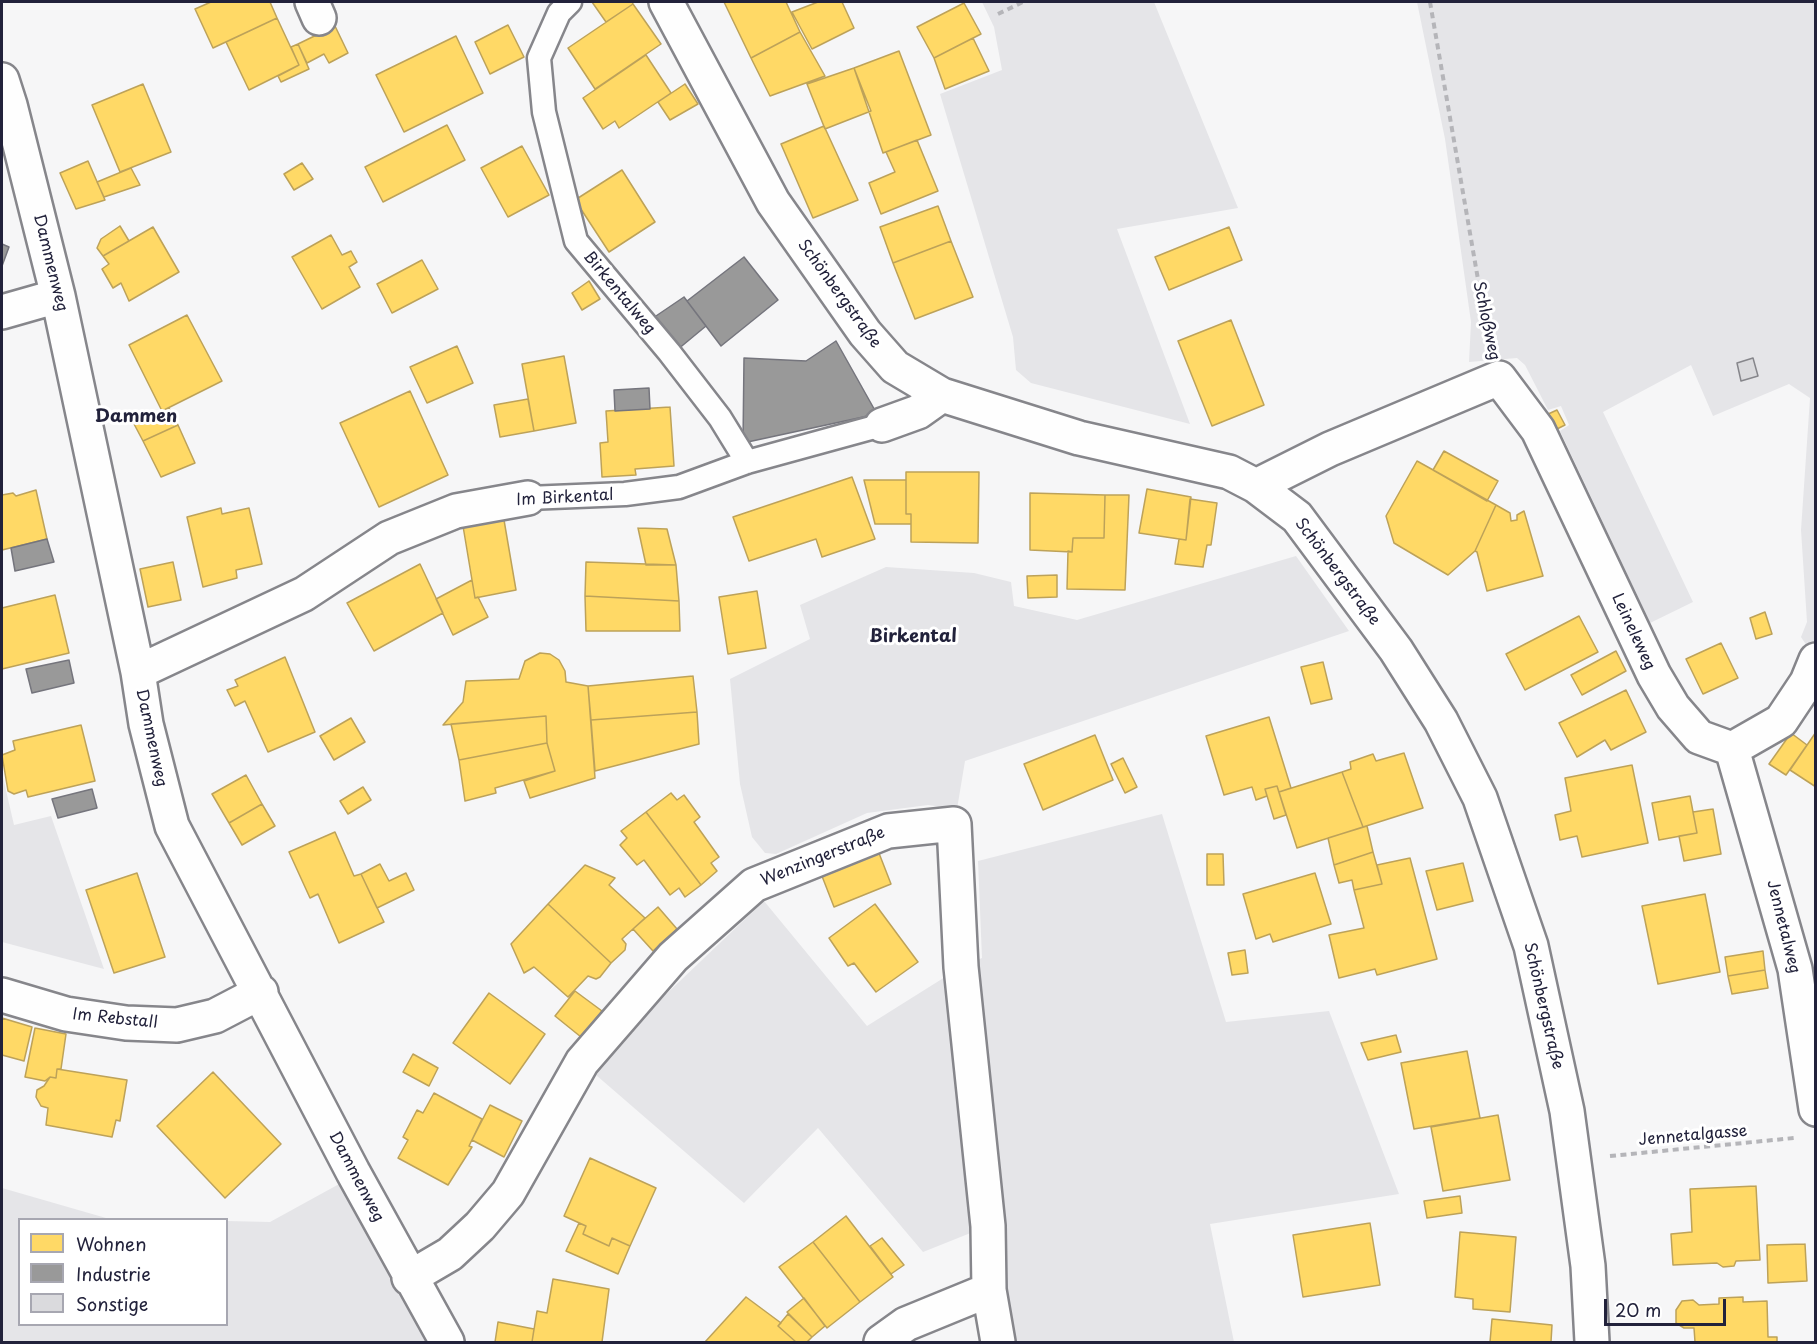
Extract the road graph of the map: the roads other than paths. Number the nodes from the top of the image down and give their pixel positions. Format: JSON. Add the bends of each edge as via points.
{"nodes":[{"id":1,"x":570,"y":2,"type":"edge"},
{"id":2,"x":666,"y":2,"type":"edge"},
{"id":3,"x":2,"y":80,"type":"edge"},
{"id":4,"x":58,"y":296,"type":"junction"},
{"id":5,"x":2,"y":312,"type":"edge"},
{"id":6,"x":1499,"y":378,"type":"joint"},
{"id":7,"x":942,"y":394,"type":"junction"},
{"id":8,"x":882,"y":425,"type":"joint"},
{"id":9,"x":747,"y":462,"type":"junction"},
{"id":10,"x":1256,"y":486,"type":"junction"},
{"id":11,"x":528,"y":498,"type":"joint"},
{"id":12,"x":1815,"y":660,"type":"edge"},
{"id":13,"x":138,"y":672,"type":"junction"},
{"id":14,"x":1732,"y":749,"type":"junction"},
{"id":15,"x":261,"y":992,"type":"junction"},
{"id":16,"x":2,"y":995,"type":"edge"},
{"id":17,"x":1810,"y":1123,"type":"edge"},
{"id":18,"x":409,"y":1278,"type":"junction"},
{"id":19,"x":989,"y":1290,"type":"junction"},
{"id":20,"x":447,"y":1342,"type":"edge"},
{"id":21,"x":881,"y":1342,"type":"edge"},
{"id":22,"x":998,"y":1342,"type":"edge"},
{"id":23,"x":1592,"y":1342,"type":"edge"}],
"edges":[{"from":1,"to":9,"type":"lane","name":"Birkentalweg","via":[[559,14],[539,58],[544,112],[576,241],[684,371]]},
{"from":2,"to":7,"type":"street","name":"Schönbergstraße","via":[[773,201],[846,307],[895,367]]},
{"from":3,"to":4,"type":"street","name":"Dammenweg"},
{"from":4,"to":5,"type":"street"},
{"from":4,"to":13,"type":"street","name":"Dammenweg"},
{"from":6,"to":10,"type":"street","name":"Schloßweg","via":[[1330,449]]},
{"from":6,"to":14,"type":"street","name":"Leineleweg","via":[[1538,430],[1649,667],[1673,707],[1699,737]]},
{"from":7,"to":8,"type":"street","name":"Im Birkental","via":[[918,412]]},
{"from":7,"to":10,"type":"street","name":"Schönbergstraße","via":[[1079,438],[1229,472]]},
{"from":8,"to":9,"type":"lane","name":"Im Birkental"},
{"from":9,"to":11,"type":"lane","name":"Im Birkental","via":[[679,487],[625,494]]},
{"from":10,"to":23,"type":"street","name":"Schönbergstraße","via":[[1297,517],[1396,650],[1441,721],[1480,798],[1531,946],[1567,1111],[1588,1266]]},
{"from":11,"to":13,"type":"street","name":"Im Birkental","via":[[456,511],[389,538],[304,594]]},
{"from":12,"to":14,"type":"street","via":[[1807,682],[1781,722]]},
{"from":13,"to":15,"type":"street","name":"Dammenweg","via":[[156,770],[172,826]]},
{"from":14,"to":17,"type":"street","name":"Jennetalweg","via":[[1795,969]]},
{"from":15,"to":16,"type":"street","name":"Im Rebstall","via":[[215,1016],[177,1025],[126,1023],[66,1014]]},
{"from":15,"to":18,"type":"street","name":"Dammenweg"},
{"from":18,"to":19,"type":"street","name":"Wenzingerstraße","via":[[450,1254],[480,1226],[508,1192],[582,1062],[673,957],[754,885],[888,831],[954,824],[961,967],[988,1226]]},
{"from":18,"to":20,"type":"street","name":"Dammenweg"},
{"from":19,"to":21,"type":"street","via":[[906,1324]]},
{"from":19,"to":22,"type":"street","name":"Wenzingerstraße"}]}
